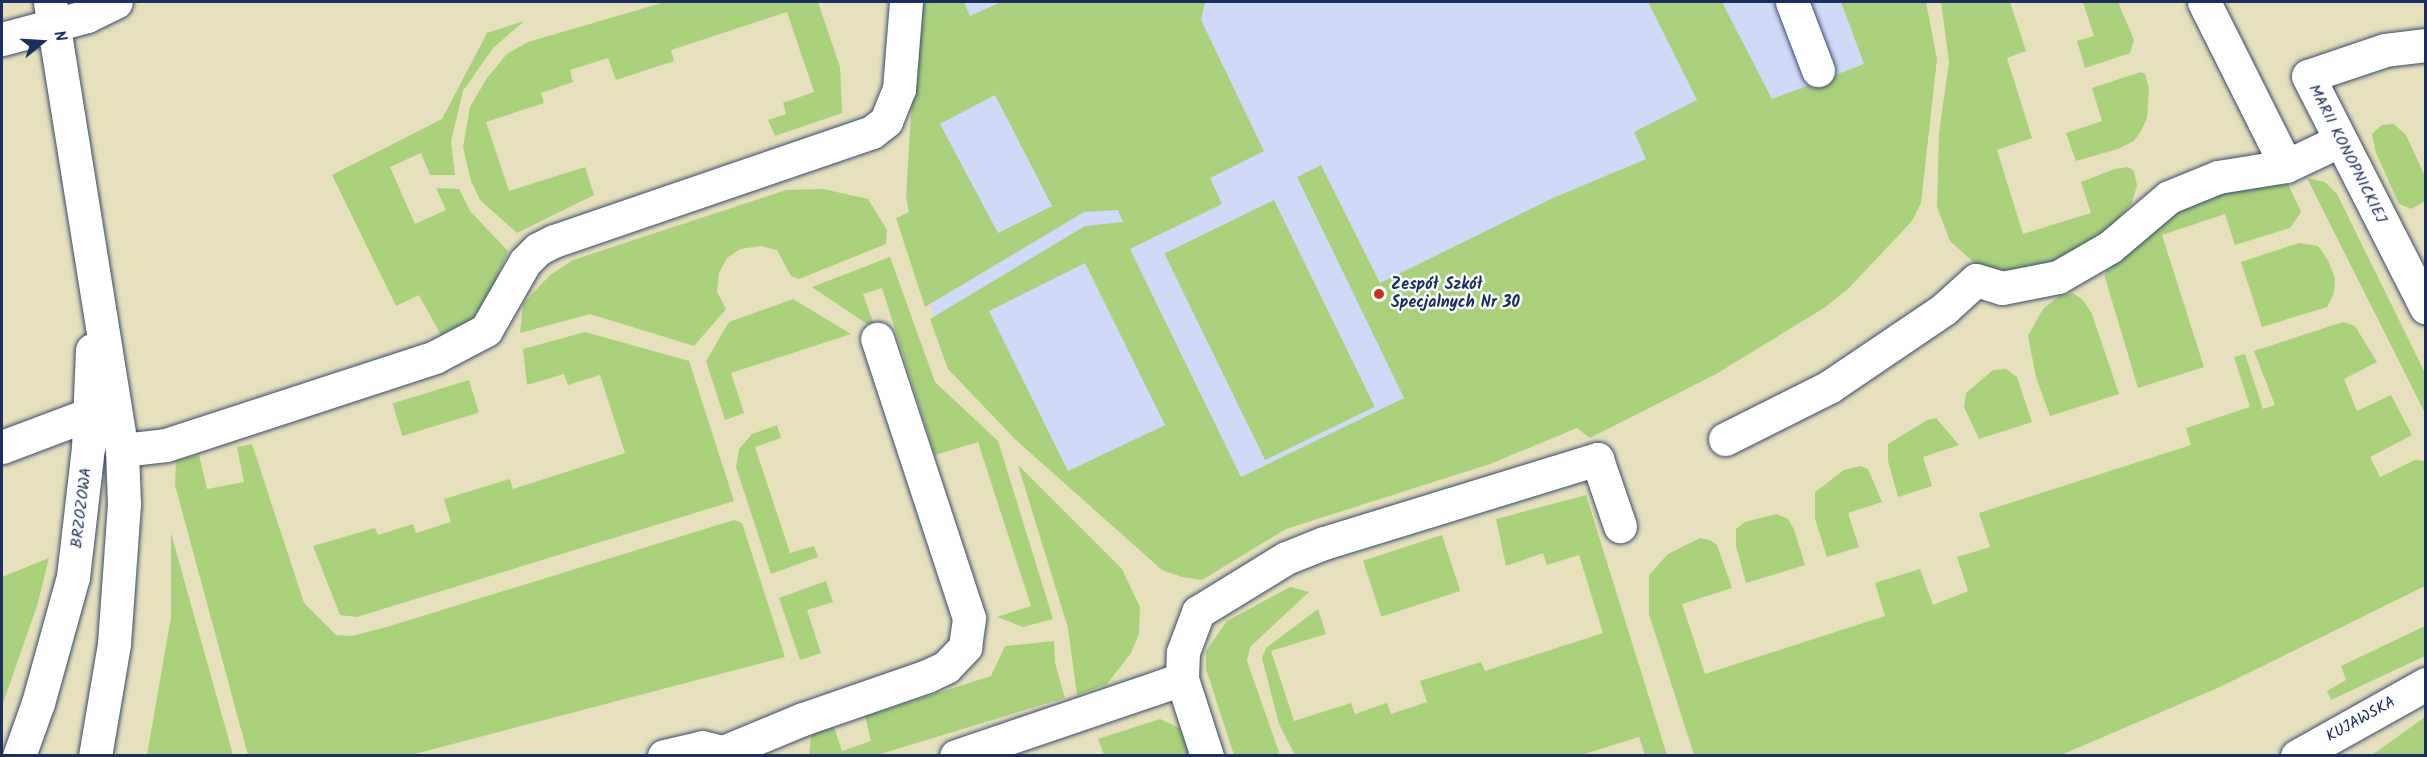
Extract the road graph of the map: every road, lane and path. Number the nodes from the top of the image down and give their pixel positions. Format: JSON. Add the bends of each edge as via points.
{"nodes":[{"id":1,"x":116,"y":2,"type":"edge"},
{"id":2,"x":906,"y":2,"type":"edge"},
{"id":3,"x":1792,"y":2,"type":"edge"},
{"id":4,"x":2204,"y":2,"type":"edge"},
{"id":5,"x":52,"y":13,"type":"edge"},
{"id":6,"x":2,"y":39,"type":"edge"},
{"id":7,"x":2426,"y":45,"type":"edge"},
{"id":8,"x":1818,"y":70,"type":"dead end"},
{"id":9,"x":2339,"y":141,"type":"junction"},
{"id":10,"x":2286,"y":166,"type":"junction"},
{"id":11,"x":90,"y":252,"type":"junction"},
{"id":12,"x":2426,"y":308,"type":"edge"},
{"id":13,"x":877,"y":339,"type":"dead end"},
{"id":14,"x":90,"y":414,"type":"junction"},
{"id":15,"x":1725,"y":439,"type":"dead end"},
{"id":16,"x":2,"y":447,"type":"edge"},
{"id":17,"x":122,"y":450,"type":"junction"},
{"id":18,"x":1620,"y":526,"type":"dead end"},
{"id":19,"x":1182,"y":679,"type":"junction"},
{"id":20,"x":2426,"y":684,"type":"edge"},
{"id":21,"x":733,"y":753,"type":"edge"},
{"id":22,"x":19,"y":756,"type":"edge"},
{"id":23,"x":95,"y":756,"type":"edge"},
{"id":24,"x":664,"y":756,"type":"edge"},
{"id":25,"x":956,"y":756,"type":"edge"},
{"id":26,"x":1207,"y":756,"type":"edge"},
{"id":27,"x":2297,"y":756,"type":"edge"}],
"edges":[{"from":1,"to":5,"type":"street","via":[[87,16]]},
{"from":2,"to":17,"type":"street","via":[[899,89],[885,121],[872,132],[538,249],[525,262],[486,330],[435,357],[166,445]]},
{"from":3,"to":8,"type":"street"},
{"from":4,"to":10,"type":"street"},
{"from":5,"to":6,"type":"street"},
{"from":5,"to":11,"type":"street","name":"BRZOZOWA"},
{"from":7,"to":9,"type":"street","name":"MARII KONOPNICKIEJ","via":[[2385,50],[2308,76]]},
{"from":9,"to":10,"type":"street"},
{"from":9,"to":12,"type":"street","name":"MARII KONOPNICKIEJ"},
{"from":10,"to":15,"type":"street","via":[[2218,177],[2169,196],[2110,247],[2058,277],[2002,288],[1976,280],[1944,309],[1829,387]]},
{"from":11,"to":14,"type":"street","name":"BRZOZOWA"},
{"from":11,"to":17,"type":"street","name":"BRZOZOWA"},
{"from":13,"to":21,"type":"street","via":[[969,618],[965,647],[946,667],[927,676]]},
{"from":14,"to":16,"type":"street"},
{"from":14,"to":22,"type":"street","name":"BRZOZOWA","via":[[73,577]]},
{"from":17,"to":23,"type":"street","name":"BRZOZOWA","via":[[124,504],[114,644]]},
{"from":18,"to":19,"type":"street","via":[[1597,459],[1324,543],[1286,558],[1198,612],[1183,652]]},
{"from":19,"to":25,"type":"street"},
{"from":19,"to":26,"type":"street"},
{"from":20,"to":27,"type":"street","name":"KUJAWSKA"},
{"from":21,"to":24,"type":"street","via":[[702,747]]}]}
